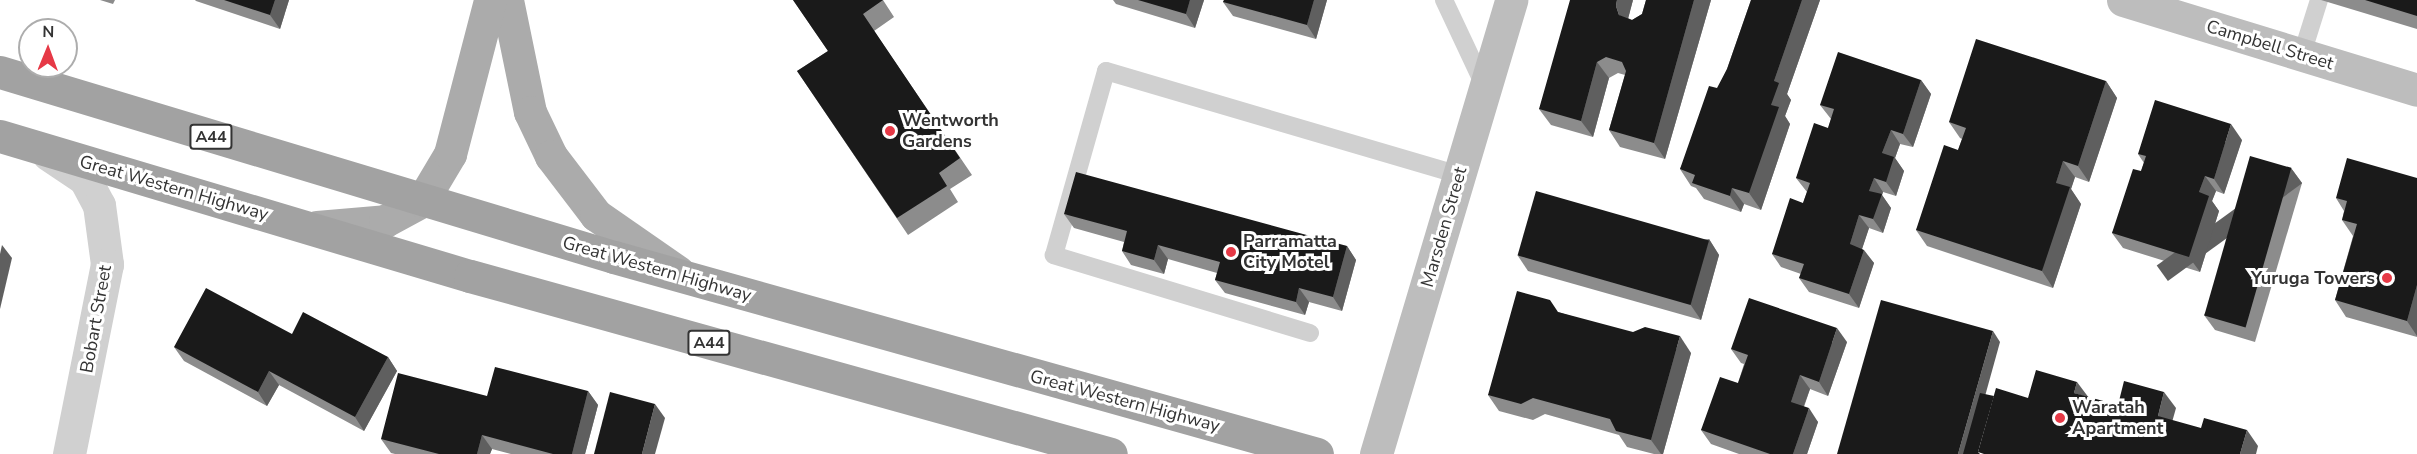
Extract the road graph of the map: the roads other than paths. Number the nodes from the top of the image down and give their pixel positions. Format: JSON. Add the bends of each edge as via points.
{"nodes":[{"id":1,"x":490,"y":0,"type":"edge"},
{"id":2,"x":507,"y":0,"type":"edge"},
{"id":3,"x":1444,"y":0,"type":"edge"},
{"id":4,"x":1511,"y":0,"type":"edge"},
{"id":5,"x":2123,"y":0,"type":"edge"},
{"id":6,"x":2319,"y":0,"type":"edge"},
{"id":7,"x":2302,"y":54,"type":"junction"},
{"id":8,"x":0,"y":72,"type":"edge"},
{"id":9,"x":1485,"y":87,"type":"junction"},
{"id":10,"x":2417,"y":90,"type":"edge"},
{"id":11,"x":15,"y":140,"type":"edge"},
{"id":12,"x":1459,"y":175,"type":"junction"},
{"id":13,"x":422,"y":201,"type":"junction"},
{"id":14,"x":308,"y":227,"type":"junction"},
{"id":15,"x":688,"y":278,"type":"junction"},
{"id":16,"x":1310,"y":333,"type":"dead end"},
{"id":17,"x":69,"y":454,"type":"edge"},
{"id":18,"x":1111,"y":454,"type":"edge"},
{"id":19,"x":1317,"y":454,"type":"edge"},
{"id":20,"x":1376,"y":454,"type":"edge"}],
"edges":[{"from":1,"to":13,"type":"main road","via":[[450,154]]},
{"from":2,"to":15,"type":"main road","via":[[524,92],[551,156],[596,215]]},
{"from":3,"to":9,"type":"lane"},
{"from":4,"to":9,"type":"main road","name":"Marsden Street"},
{"from":5,"to":7,"type":"main road","name":"Campbell Street"},
{"from":6,"to":7,"type":"lane"},
{"from":7,"to":10,"type":"main road","name":"Campbell Street"},
{"from":8,"to":13,"type":"highway","name":"Great Western Highway","number":"A44"},
{"from":9,"to":12,"type":"main road","name":"Marsden Street"},
{"from":11,"to":14,"type":"highway","name":"Great Western Highway","number":"A44"},
{"from":11,"to":17,"type":"street","name":"Bobart Street","via":[[64,161],[90,187],[105,236],[104,291]]},
{"from":12,"to":16,"type":"lane","via":[[1106,71],[1054,255]]},
{"from":12,"to":20,"type":"main road","name":"Marsden Street"},
{"from":13,"to":14,"type":"main road","via":[[385,221]]},
{"from":13,"to":15,"type":"highway","name":"Great Western Highway","number":"A44"},
{"from":14,"to":18,"type":"highway","name":"Great Western Highway","number":"A44"},
{"from":15,"to":19,"type":"highway","name":"Great Western Highway","number":"A44"}]}
